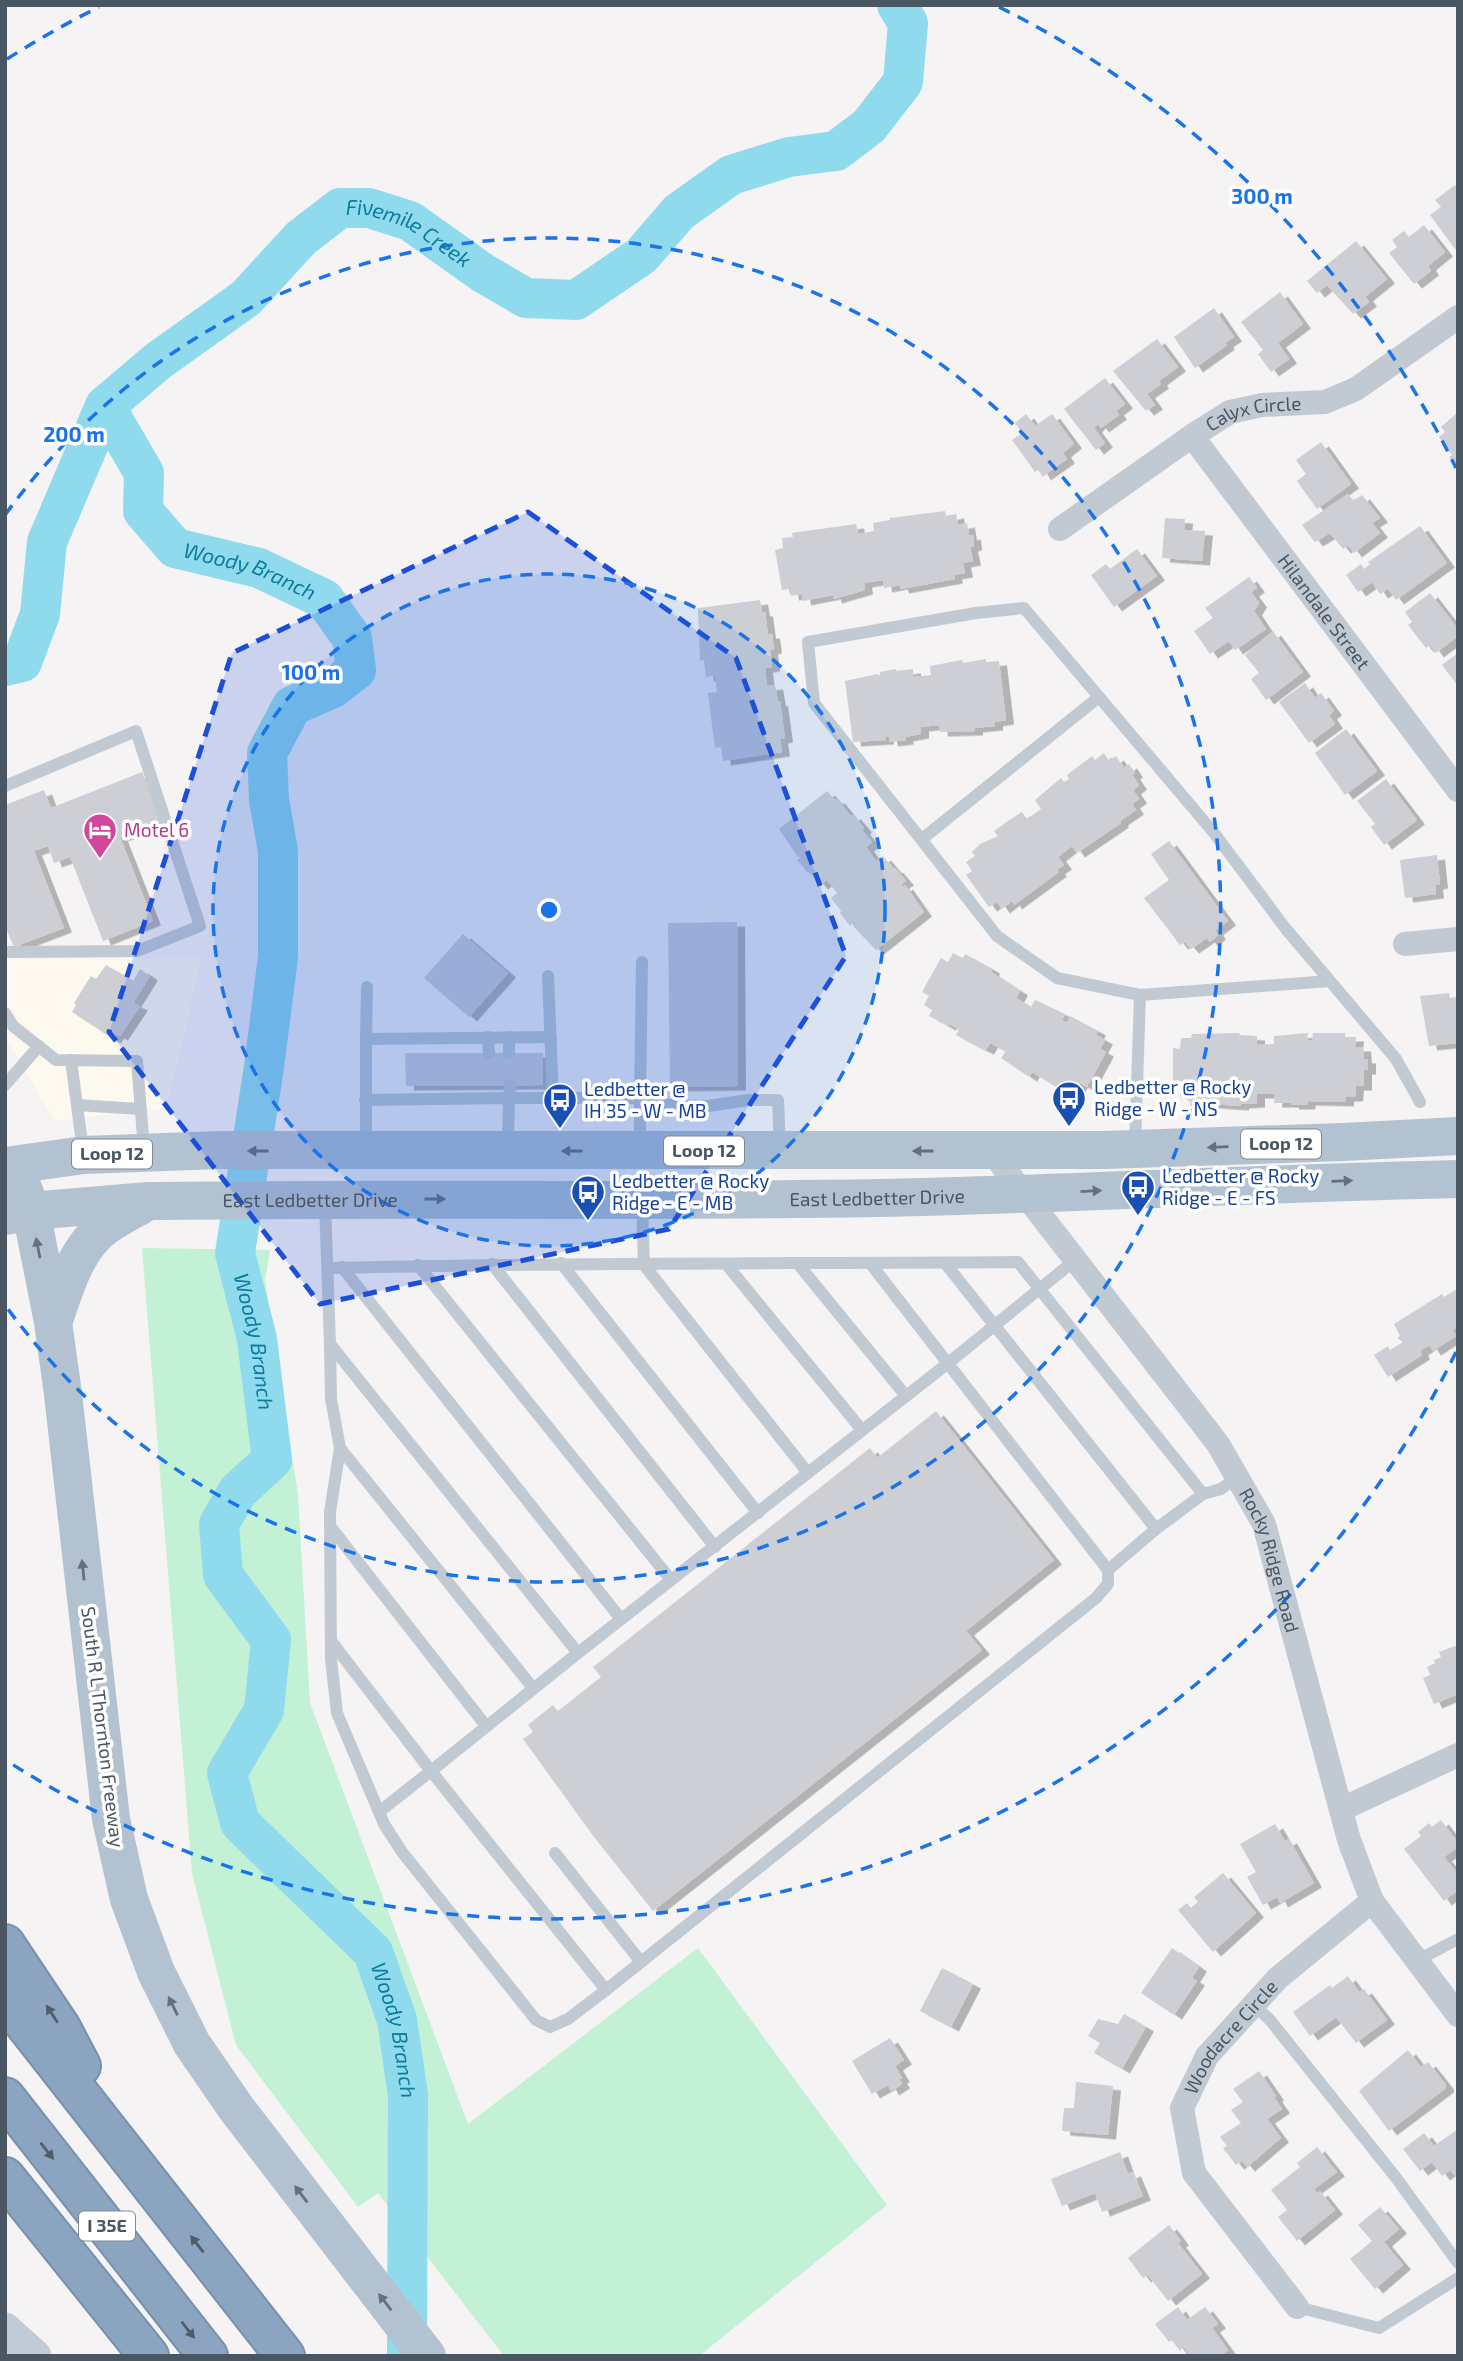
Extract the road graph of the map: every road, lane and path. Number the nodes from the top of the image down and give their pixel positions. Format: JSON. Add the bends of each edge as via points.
{"nodes":[{"id":1,"x":1458,"y":317,"type":"edge"},
{"id":2,"x":1192,"y":436,"type":"junction"},
{"id":3,"x":1060,"y":530,"type":"dead end"},
{"id":4,"x":1099,"y":696,"type":"junction"},
{"id":5,"x":5,"y":786,"type":"edge"},
{"id":6,"x":1458,"y":790,"type":"edge"},
{"id":7,"x":922,"y":839,"type":"junction"},
{"id":8,"x":1458,"y":939,"type":"edge"},
{"id":9,"x":1405,"y":944,"type":"dead end"},
{"id":10,"x":5,"y":952,"type":"edge"},
{"id":11,"x":642,"y":962,"type":"dead end"},
{"id":12,"x":548,"y":976,"type":"dead end"},
{"id":13,"x":1330,"y":981,"type":"junction"},
{"id":14,"x":367,"y":987,"type":"dead end"},
{"id":15,"x":1140,"y":995,"type":"junction"},
{"id":16,"x":5,"y":1013,"type":"edge"},
{"id":17,"x":488,"y":1037,"type":"junction"},
{"id":18,"x":509,"y":1037,"type":"junction"},
{"id":19,"x":551,"y":1037,"type":"junction"},
{"id":20,"x":424,"y":1038,"type":"junction"},
{"id":21,"x":449,"y":1038,"type":"junction"},
{"id":22,"x":366,"y":1039,"type":"junction"},
{"id":23,"x":39,"y":1046,"type":"junction"},
{"id":24,"x":424,"y":1053,"type":"dead end"},
{"id":25,"x":449,"y":1053,"type":"dead end"},
{"id":26,"x":489,"y":1053,"type":"dead end"},
{"id":27,"x":509,"y":1053,"type":"dead end"},
{"id":28,"x":71,"y":1060,"type":"junction"},
{"id":29,"x":5,"y":1085,"type":"edge"},
{"id":30,"x":509,"y":1092,"type":"junction"},
{"id":31,"x":553,"y":1098,"type":"junction"},
{"id":32,"x":365,"y":1100,"type":"junction"},
{"id":33,"x":640,"y":1101,"type":"junction"},
{"id":34,"x":1420,"y":1102,"type":"dead end"},
{"id":35,"x":77,"y":1105,"type":"junction"},
{"id":36,"x":140,"y":1109,"type":"junction"},
{"id":37,"x":1458,"y":1136,"type":"edge"},
{"id":38,"x":366,"y":1150,"type":"junction"},
{"id":39,"x":1135,"y":1150,"type":"junction"},
{"id":40,"x":508,"y":1151,"type":"junction"},
{"id":41,"x":640,"y":1151,"type":"junction"},
{"id":42,"x":780,"y":1151,"type":"junction"},
{"id":43,"x":991,"y":1151,"type":"junction"},
{"id":44,"x":144,"y":1153,"type":"junction"},
{"id":45,"x":84,"y":1155,"type":"junction"},
{"id":46,"x":9,"y":1156,"type":"edge"},
{"id":47,"x":1458,"y":1179,"type":"edge"},
{"id":48,"x":1023,"y":1194,"type":"junction"},
{"id":49,"x":642,"y":1198,"type":"junction"},
{"id":50,"x":315,"y":1199,"type":"junction"},
{"id":51,"x":366,"y":1199,"type":"junction"},
{"id":52,"x":148,"y":1201,"type":"junction"},
{"id":53,"x":18,"y":1213,"type":"edge"},
{"id":54,"x":1074,"y":1261,"type":"junction"},
{"id":55,"x":561,"y":1263,"type":"junction"},
{"id":56,"x":870,"y":1263,"type":"junction"},
{"id":57,"x":945,"y":1263,"type":"junction"},
{"id":58,"x":492,"y":1264,"type":"junction"},
{"id":59,"x":726,"y":1264,"type":"junction"},
{"id":60,"x":798,"y":1264,"type":"junction"},
{"id":61,"x":418,"y":1265,"type":"junction"},
{"id":62,"x":644,"y":1265,"type":"junction"},
{"id":63,"x":342,"y":1267,"type":"junction"},
{"id":64,"x":328,"y":1268,"type":"junction"},
{"id":65,"x":1040,"y":1290,"type":"junction"},
{"id":66,"x":53,"y":1322,"type":"junction"},
{"id":67,"x":996,"y":1326,"type":"junction"},
{"id":68,"x":330,"y":1345,"type":"junction"},
{"id":69,"x":947,"y":1364,"type":"junction"},
{"id":70,"x":906,"y":1396,"type":"junction"},
{"id":71,"x":862,"y":1430,"type":"junction"},
{"id":72,"x":340,"y":1448,"type":"junction"},
{"id":73,"x":808,"y":1473,"type":"junction"},
{"id":74,"x":1237,"y":1477,"type":"junction"},
{"id":75,"x":1203,"y":1494,"type":"junction"},
{"id":76,"x":758,"y":1513,"type":"junction"},
{"id":77,"x":330,"y":1527,"type":"junction"},
{"id":78,"x":1156,"y":1528,"type":"junction"},
{"id":79,"x":715,"y":1547,"type":"junction"},
{"id":80,"x":1108,"y":1570,"type":"junction"},
{"id":81,"x":671,"y":1580,"type":"junction"},
{"id":82,"x":621,"y":1619,"type":"junction"},
{"id":83,"x":331,"y":1641,"type":"junction"},
{"id":84,"x":578,"y":1653,"type":"junction"},
{"id":85,"x":534,"y":1688,"type":"junction"},
{"id":86,"x":486,"y":1726,"type":"junction"},
{"id":87,"x":1458,"y":1755,"type":"edge"},
{"id":88,"x":431,"y":1770,"type":"junction"},
{"id":89,"x":1342,"y":1809,"type":"junction"},
{"id":90,"x":379,"y":1812,"type":"junction"},
{"id":91,"x":555,"y":1853,"type":"dead end"},
{"id":92,"x":1372,"y":1901,"type":"junction"},
{"id":93,"x":1458,"y":1939,"type":"edge"},
{"id":94,"x":5,"y":1944,"type":"edge"},
{"id":95,"x":1416,"y":1961,"type":"junction"},
{"id":96,"x":641,"y":1962,"type":"junction"},
{"id":97,"x":606,"y":1990,"type":"junction"},
{"id":98,"x":5,"y":1999,"type":"edge"},
{"id":99,"x":1254,"y":2005,"type":"junction"},
{"id":100,"x":1458,"y":2015,"type":"edge"},
{"id":101,"x":5,"y":2097,"type":"edge"},
{"id":102,"x":131,"y":2160,"type":"junction"},
{"id":103,"x":5,"y":2177,"type":"edge"},
{"id":104,"x":5,"y":2207,"type":"edge"},
{"id":105,"x":1458,"y":2263,"type":"edge"},
{"id":106,"x":1458,"y":2278,"type":"edge"},
{"id":107,"x":1297,"y":2307,"type":"joint"},
{"id":108,"x":5,"y":2329,"type":"edge"},
{"id":109,"x":35,"y":2356,"type":"edge"},
{"id":110,"x":149,"y":2356,"type":"edge"},
{"id":111,"x":208,"y":2356,"type":"edge"},
{"id":112,"x":285,"y":2356,"type":"edge"},
{"id":113,"x":427,"y":2356,"type":"edge"}],
"edges":[{"from":1,"to":2,"type":"street","name":"Calyx Circle","via":[[1356,389],[1325,402],[1262,405],[1230,412]]},
{"from":2,"to":3,"type":"street","name":"Calyx Circle"},
{"from":2,"to":6,"type":"street","name":"Hilandale Street"},
{"from":4,"to":7,"type":"lane"},
{"from":4,"to":7,"type":"lane","via":[[1024,608],[808,642],[814,703]]},
{"from":4,"to":13,"type":"lane"},
{"from":5,"to":10,"type":"lane","via":[[136,731],[200,926],[136,951]]},
{"from":7,"to":15,"type":"lane","via":[[997,936],[1057,978]]},
{"from":8,"to":9,"type":"street"},
{"from":11,"to":33,"type":"lane"},
{"from":12,"to":19,"type":"lane"},
{"from":13,"to":15,"type":"lane"},
{"from":13,"to":34,"type":"lane","via":[[1396,1059]]},
{"from":14,"to":22,"type":"lane"},
{"from":15,"to":39,"type":"lane"},
{"from":16,"to":23,"type":"lane","via":[[13,1026]]},
{"from":17,"to":18,"type":"lane"},
{"from":17,"to":21,"type":"lane"},
{"from":17,"to":26,"type":"lane"},
{"from":18,"to":19,"type":"lane"},
{"from":18,"to":27,"type":"lane"},
{"from":19,"to":31,"type":"lane"},
{"from":20,"to":21,"type":"lane"},
{"from":20,"to":22,"type":"lane"},
{"from":20,"to":24,"type":"lane"},
{"from":21,"to":25,"type":"lane"},
{"from":22,"to":32,"type":"lane"},
{"from":23,"to":28,"type":"lane","via":[[56,1059]]},
{"from":23,"to":29,"type":"lane"},
{"from":28,"to":35,"type":"lane"},
{"from":28,"to":36,"type":"lane","via":[[137,1061]]},
{"from":30,"to":31,"type":"lane"},
{"from":30,"to":32,"type":"lane","via":[[424,1092]]},
{"from":30,"to":40,"type":"lane"},
{"from":31,"to":33,"type":"lane"},
{"from":32,"to":38,"type":"lane"},
{"from":33,"to":41,"type":"lane"},
{"from":33,"to":42,"type":"lane","via":[[708,1106],[778,1100]]},
{"from":35,"to":36,"type":"lane"},
{"from":35,"to":45,"type":"lane"},
{"from":36,"to":44,"type":"lane"},
{"from":37,"to":39,"type":"main road","number":"Loop 12","one_way":true},
{"from":38,"to":40,"type":"main road","number":"Loop 12"},
{"from":38,"to":44,"type":"main road","number":"Loop 12","one_way":true},
{"from":38,"to":51,"type":"main road"},
{"from":39,"to":43,"type":"main road","number":"Loop 12"},
{"from":41,"to":40,"type":"main road","number":"Loop 12","one_way":true},
{"from":41,"to":42,"type":"main road","number":"Loop 12"},
{"from":41,"to":49,"type":"main road"},
{"from":43,"to":42,"type":"main road","number":"Loop 12","one_way":true},
{"from":43,"to":48,"type":"street","name":"Rocky Ridge Road"},
{"from":44,"to":45,"type":"main road","number":"Loop 12"},
{"from":45,"to":46,"type":"main road","number":"Loop 12"},
{"from":46,"to":53,"type":"main road","name":"South R L Thornton Freeway"},
{"from":48,"to":47,"type":"main road","name":"East Ledbetter Drive","number":"Loop 12","one_way":true},
{"from":48,"to":49,"type":"main road","name":"East Ledbetter Drive","number":"Loop 12"},
{"from":48,"to":54,"type":"street","name":"Rocky Ridge Road"},
{"from":51,"to":49,"type":"main road","name":"East Ledbetter Drive","number":"Loop 12","one_way":true},
{"from":49,"to":62,"type":"lane"},
{"from":50,"to":51,"type":"main road","name":"East Ledbetter Drive","number":"Loop 12"},
{"from":50,"to":52,"type":"main road","name":"East Ledbetter Drive","number":"Loop 12"},
{"from":50,"to":64,"type":"lane"},
{"from":52,"to":53,"type":"main road","name":"East Ledbetter Drive","number":"Loop 12"},
{"from":52,"to":66,"type":"main road","via":[[103,1227],[84,1250],[68,1277]]},
{"from":66,"to":53,"type":"main road","name":"South R L Thornton Freeway","one_way":true},
{"from":54,"to":65,"type":"lane"},
{"from":54,"to":74,"type":"street","name":"Rocky Ridge Road","via":[[1218,1444]]},
{"from":55,"to":58,"type":"lane"},
{"from":55,"to":62,"type":"lane"},
{"from":55,"to":76,"type":"lane"},
{"from":56,"to":57,"type":"lane"},
{"from":56,"to":60,"type":"lane"},
{"from":56,"to":69,"type":"lane"},
{"from":57,"to":65,"type":"lane","via":[[1018,1262]]},
{"from":57,"to":67,"type":"lane"},
{"from":58,"to":61,"type":"lane"},
{"from":58,"to":79,"type":"lane"},
{"from":59,"to":60,"type":"lane"},
{"from":59,"to":62,"type":"lane"},
{"from":59,"to":71,"type":"lane"},
{"from":60,"to":70,"type":"lane"},
{"from":61,"to":63,"type":"lane"},
{"from":61,"to":81,"type":"lane"},
{"from":62,"to":73,"type":"lane"},
{"from":63,"to":64,"type":"lane"},
{"from":63,"to":82,"type":"lane"},
{"from":64,"to":68,"type":"lane"},
{"from":65,"to":67,"type":"lane"},
{"from":65,"to":75,"type":"lane"},
{"from":113,"to":66,"type":"main road","name":"South R L Thornton Freeway","one_way":true,"via":[[192,2044],[156,1972],[128,1899],[111,1819]]},
{"from":67,"to":69,"type":"lane"},
{"from":67,"to":78,"type":"lane"},
{"from":68,"to":72,"type":"lane","via":[[331,1399]]},
{"from":68,"to":84,"type":"lane"},
{"from":69,"to":70,"type":"lane"},
{"from":69,"to":80,"type":"lane"},
{"from":70,"to":71,"type":"lane"},
{"from":71,"to":73,"type":"lane"},
{"from":72,"to":77,"type":"lane"},
{"from":72,"to":85,"type":"lane"},
{"from":73,"to":76,"type":"lane"},
{"from":74,"to":75,"type":"lane","via":[[1221,1489]]},
{"from":74,"to":89,"type":"street","name":"Rocky Ridge Road","via":[[1264,1524]]},
{"from":75,"to":78,"type":"lane"},
{"from":76,"to":79,"type":"lane"},
{"from":77,"to":83,"type":"lane"},
{"from":77,"to":86,"type":"lane"},
{"from":78,"to":80,"type":"lane"},
{"from":79,"to":81,"type":"lane"},
{"from":80,"to":96,"type":"lane","via":[[1108,1584],[1097,1598]]},
{"from":81,"to":82,"type":"lane"},
{"from":82,"to":84,"type":"lane"},
{"from":83,"to":88,"type":"lane"},
{"from":83,"to":90,"type":"lane","via":[[337,1713]]},
{"from":84,"to":85,"type":"lane"},
{"from":85,"to":86,"type":"lane"},
{"from":86,"to":88,"type":"lane"},
{"from":87,"to":89,"type":"street"},
{"from":88,"to":90,"type":"lane"},
{"from":88,"to":97,"type":"lane"},
{"from":89,"to":92,"type":"street","name":"Rocky Ridge Road"},
{"from":90,"to":97,"type":"lane","via":[[402,1852],[536,2020],[550,2027],[568,2020]]},
{"from":91,"to":96,"type":"lane"},
{"from":92,"to":95,"type":"street","name":"Rocky Ridge Road"},
{"from":92,"to":99,"type":"street","name":"Woodacre Circle","via":[[1278,1978]]},
{"from":93,"to":95,"type":"lane"},
{"from":102,"to":94,"type":"highway","one_way":true,"via":[[61,2028]]},
{"from":95,"to":100,"type":"street","name":"Rocky Ridge Road"},
{"from":96,"to":97,"type":"lane"},
{"from":98,"to":102,"type":"highway","number":"I 35E"},
{"from":99,"to":105,"type":"lane","via":[[1388,2168]]},
{"from":99,"to":107,"type":"street","name":"Woodacre Circle","via":[[1207,2056],[1182,2108],[1194,2173]]},
{"from":101,"to":111,"type":"highway","number":"I 35E","one_way":true},
{"from":112,"to":102,"type":"highway","number":"I 35E","one_way":true},
{"from":103,"to":110,"type":"highway"},
{"from":104,"to":110,"type":"highway"},
{"from":106,"to":107,"type":"lane","via":[[1379,2329]]},
{"from":108,"to":109,"type":"main road"}]}
